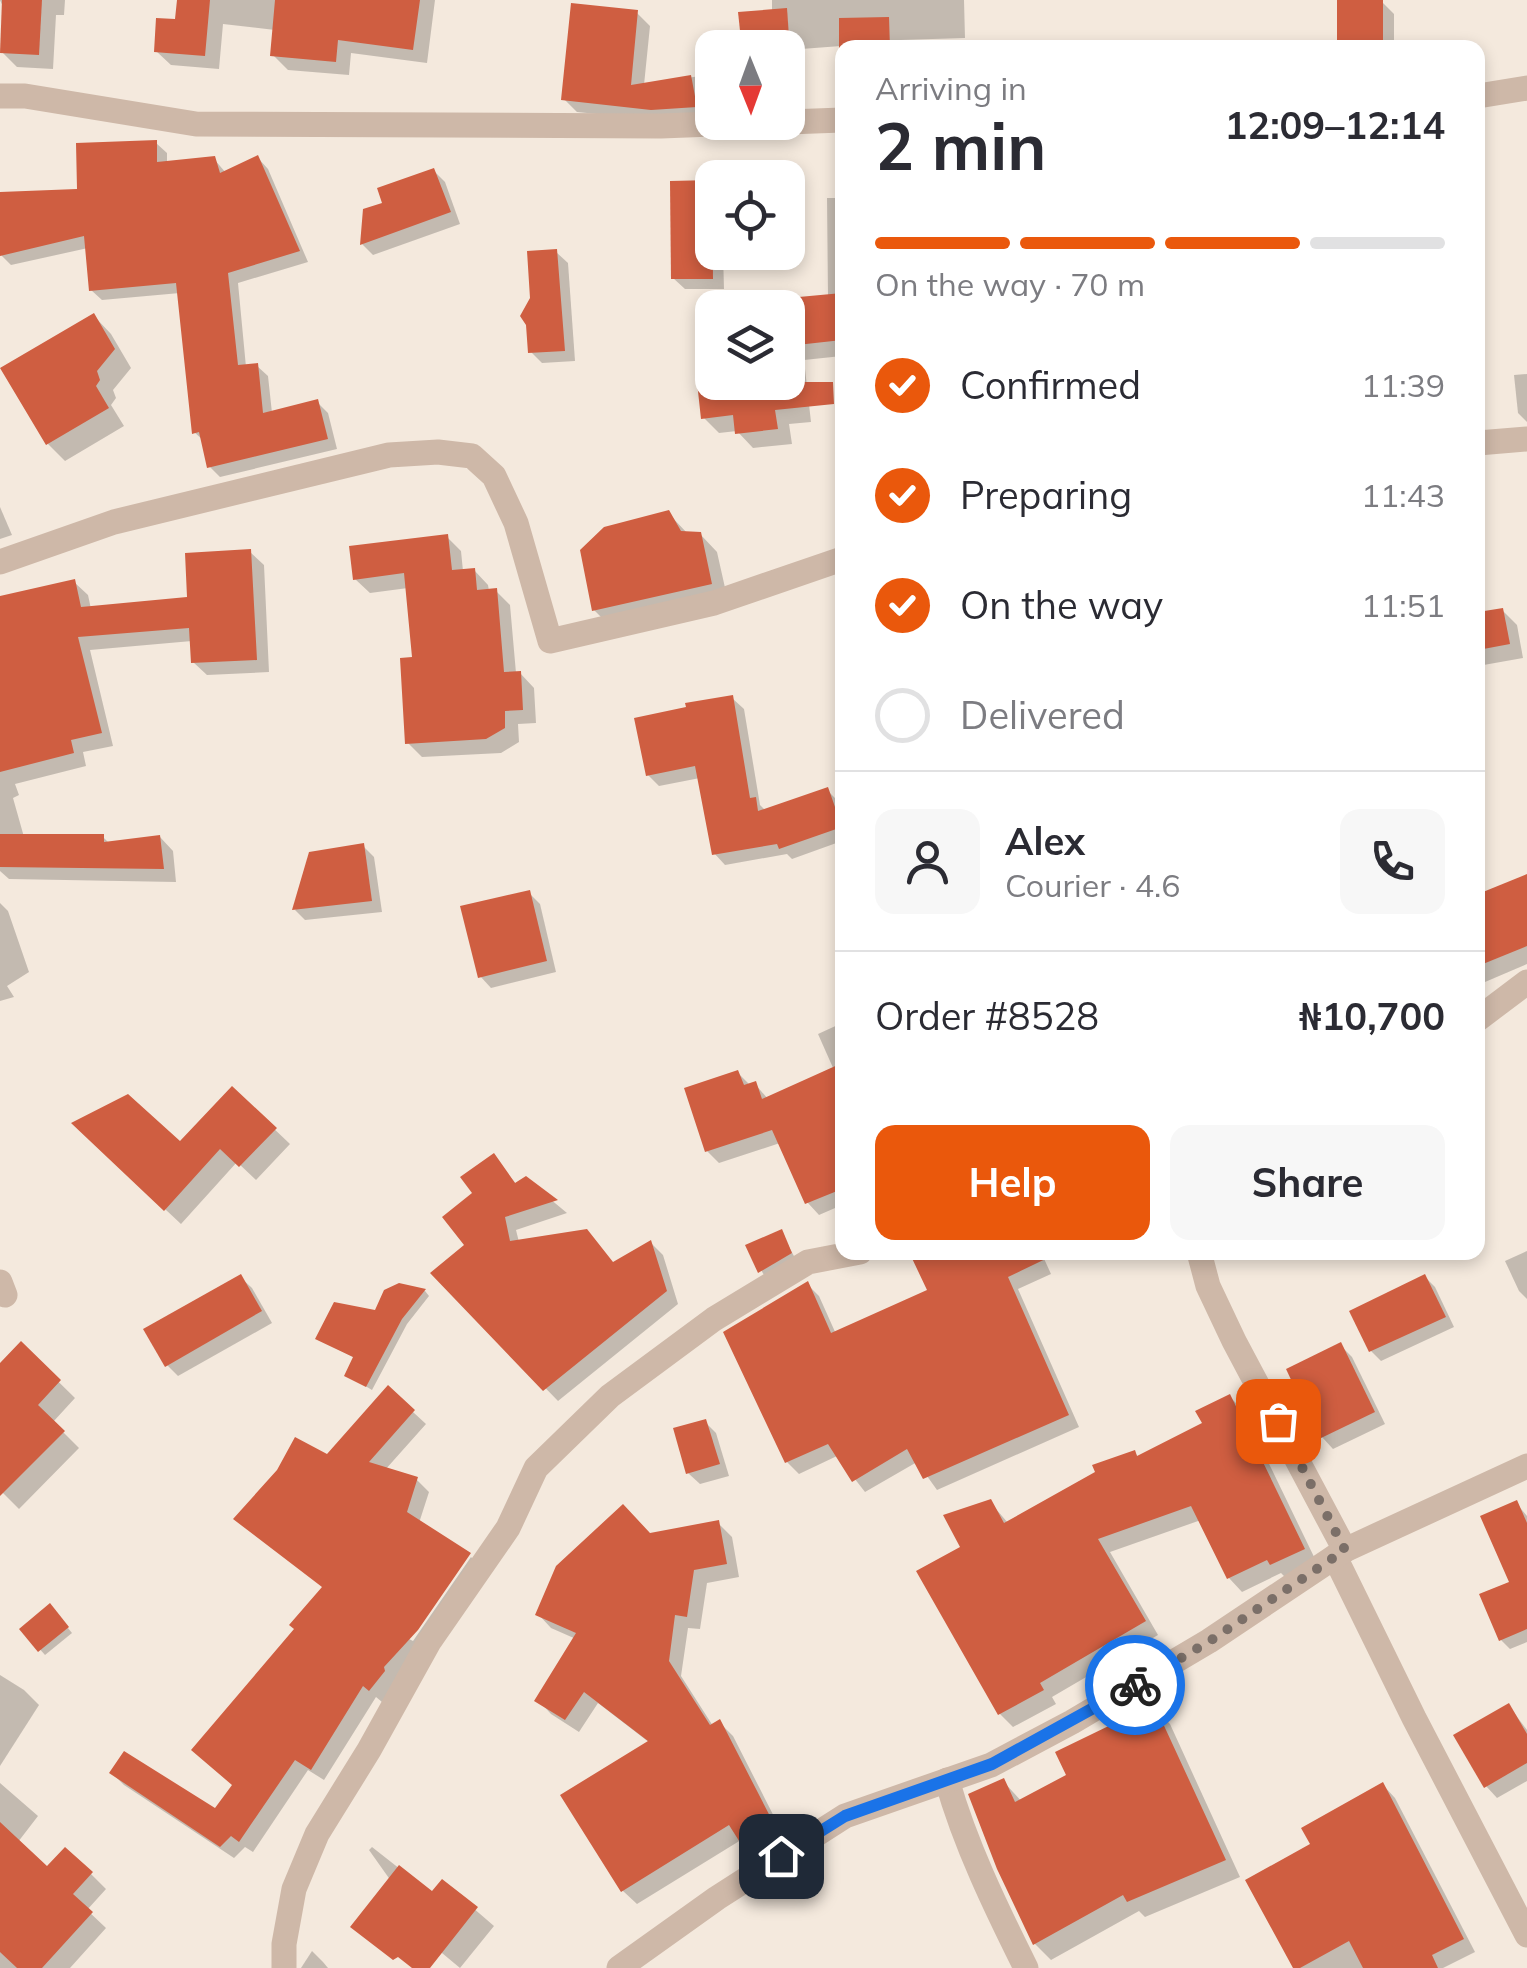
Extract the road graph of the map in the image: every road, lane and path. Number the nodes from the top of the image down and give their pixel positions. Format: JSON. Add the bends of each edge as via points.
{"nodes":[{"id":1,"x":1527,"y":88,"type":"edge"},
{"id":2,"x":1485,"y":95,"type":"edge"},
{"id":3,"x":0,"y":96,"type":"edge"},
{"id":4,"x":835,"y":120,"type":"edge"},
{"id":5,"x":805,"y":121,"type":"edge"},
{"id":6,"x":695,"y":125,"type":"edge"},
{"id":7,"x":1527,"y":439,"type":"edge"},
{"id":8,"x":1485,"y":442,"type":"edge"},
{"id":9,"x":835,"y":561,"type":"edge"},
{"id":10,"x":0,"y":562,"type":"edge"},
{"id":11,"x":1527,"y":982,"type":"edge"},
{"id":12,"x":1485,"y":1013,"type":"edge"},
{"id":13,"x":835,"y":1257,"type":"edge"},
{"id":14,"x":1201,"y":1260,"type":"edge"},
{"id":15,"x":1527,"y":1466,"type":"edge"},
{"id":16,"x":1340,"y":1554,"type":"junction"},
{"id":17,"x":946,"y":1780,"type":"junction"},
{"id":18,"x":1527,"y":1935,"type":"edge"},
{"id":19,"x":284,"y":1968,"type":"edge"},
{"id":20,"x":618,"y":1968,"type":"edge"},
{"id":21,"x":1026,"y":1968,"type":"edge"}],
"edges":[{"from":1,"to":2,"type":"street"},
{"from":3,"to":6,"type":"street","via":[[196,124]]},
{"from":4,"to":5,"type":"street"},
{"from":7,"to":8,"type":"street"},
{"from":9,"to":10,"type":"street","via":[[714,602],[550,640],[526,553],[494,476],[472,456],[438,452],[389,456],[114,522]]},
{"from":11,"to":12,"type":"street"},
{"from":13,"to":19,"type":"street","via":[[808,1262],[714,1318],[610,1396],[536,1468],[508,1528],[428,1642],[316,1834],[294,1889]]},
{"from":14,"to":16,"type":"street"},
{"from":15,"to":16,"type":"street"},
{"from":16,"to":17,"type":"street","via":[[1072,1722]]},
{"from":16,"to":18,"type":"street","via":[[1414,1718]]},
{"from":17,"to":20,"type":"street","via":[[845,1816]]},
{"from":17,"to":21,"type":"street"}]}
